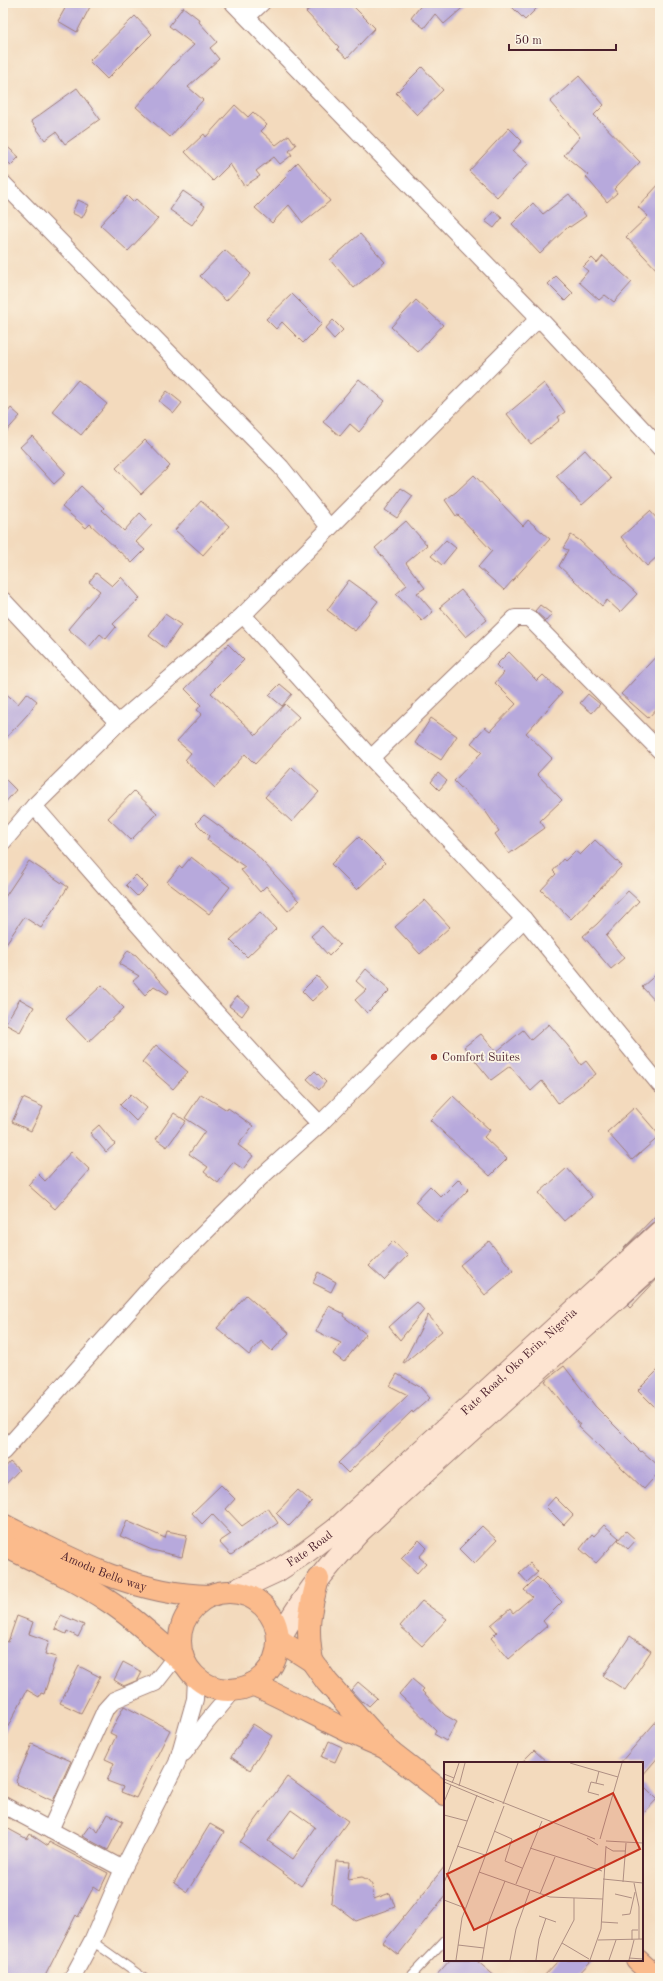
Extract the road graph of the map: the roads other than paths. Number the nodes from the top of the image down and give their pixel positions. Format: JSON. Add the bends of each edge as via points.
{"nodes":[{"id":1,"x":233,"y":3,"type":"edge"},
{"id":2,"x":262,"y":3,"type":"edge"},
{"id":3,"x":248,"y":16,"type":"junction"},
{"id":4,"x":3,"y":182,"type":"edge"},
{"id":5,"x":539,"y":318,"type":"junction"},
{"id":6,"x":660,"y":448,"type":"edge"},
{"id":7,"x":329,"y":527,"type":"junction"},
{"id":8,"x":3,"y":600,"type":"edge"},
{"id":9,"x":243,"y":615,"type":"junction"},
{"id":10,"x":118,"y":723,"type":"junction"},
{"id":11,"x":660,"y":751,"type":"edge"},
{"id":12,"x":371,"y":758,"type":"junction"},
{"id":13,"x":34,"y":806,"type":"junction"},
{"id":14,"x":3,"y":842,"type":"edge"},
{"id":15,"x":524,"y":919,"type":"junction"},
{"id":16,"x":660,"y":1085,"type":"edge"},
{"id":17,"x":320,"y":1124,"type":"junction"},
{"id":18,"x":660,"y":1232,"type":"edge"},
{"id":19,"x":660,"y":1259,"type":"edge"},
{"id":20,"x":3,"y":1452,"type":"edge"},
{"id":21,"x":377,"y":1490,"type":"joint"},
{"id":22,"x":378,"y":1514,"type":"joint"},
{"id":23,"x":3,"y":1525,"type":"edge"},
{"id":24,"x":3,"y":1545,"type":"edge"},
{"id":25,"x":318,"y":1579,"type":"junction"},
{"id":26,"x":232,"y":1592,"type":"junction"},
{"id":27,"x":210,"y":1596,"type":"junction"},
{"id":28,"x":279,"y":1640,"type":"junction"},
{"id":29,"x":312,"y":1661,"type":"junction"},
{"id":30,"x":186,"y":1666,"type":"junction"},
{"id":31,"x":243,"y":1687,"type":"junction"},
{"id":32,"x":387,"y":1748,"type":"junction"},
{"id":33,"x":177,"y":1762,"type":"junction"},
{"id":34,"x":444,"y":1793,"type":"edge"},
{"id":35,"x":3,"y":1805,"type":"edge"},
{"id":36,"x":50,"y":1830,"type":"junction"},
{"id":37,"x":123,"y":1869,"type":"junction"},
{"id":38,"x":92,"y":1941,"type":"junction"},
{"id":39,"x":444,"y":1941,"type":"edge"},
{"id":40,"x":638,"y":1961,"type":"edge"},
{"id":41,"x":72,"y":1978,"type":"edge"},
{"id":42,"x":144,"y":1978,"type":"edge"},
{"id":43,"x":409,"y":1978,"type":"edge"},
{"id":44,"x":657,"y":1978,"type":"edge"}],
"edges":[{"from":1,"to":3,"type":"street"},
{"from":2,"to":3,"type":"street"},
{"from":3,"to":5,"type":"street"},
{"from":4,"to":7,"type":"street","via":[[281,467]]},
{"from":5,"to":6,"type":"street"},
{"from":5,"to":7,"type":"street"},
{"from":7,"to":9,"type":"street"},
{"from":8,"to":10,"type":"street"},
{"from":9,"to":10,"type":"street"},
{"from":9,"to":12,"type":"street"},
{"from":10,"to":13,"type":"street"},
{"from":11,"to":12,"type":"street","via":[[529,618],[515,618]]},
{"from":12,"to":15,"type":"street"},
{"from":13,"to":14,"type":"street"},
{"from":13,"to":17,"type":"street","via":[[187,982]]},
{"from":15,"to":16,"type":"street"},
{"from":15,"to":17,"type":"street"},
{"from":17,"to":20,"type":"street","via":[[259,1179],[157,1280]]},
{"from":18,"to":21,"type":"street","name":"Fate Road, Oko Erin, Nigeria"},
{"from":19,"to":22,"type":"street","name":"Fate Road, Oko Erin, Nigeria"},
{"from":21,"to":26,"type":"street","name":"Fate Road","via":[[335,1530],[306,1552],[277,1571]]},
{"from":22,"to":25,"type":"street","name":"Fate Road","via":[[341,1551]]},
{"from":23,"to":27,"type":"main road","name":"Amodu Bello way","via":[[92,1568],[128,1582],[163,1592]]},
{"from":24,"to":30,"type":"main road","name":"Amodu Bello way","via":[[80,1584],[110,1603],[135,1621]]},
{"from":25,"to":28,"type":"street","name":"Fate Road","via":[[290,1618]]},
{"from":25,"to":29,"type":"main road","via":[[308,1622]]},
{"from":26,"to":27,"type":"main road"},
{"from":26,"to":28,"type":"main road","via":[[247,1595],[260,1602],[270,1614]]},
{"from":27,"to":30,"type":"main road","via":[[189,1613],[183,1625],[180,1638]]},
{"from":28,"to":29,"type":"main road"},
{"from":28,"to":31,"type":"main road","via":[[268,1671]]},
{"from":29,"to":32,"type":"main road","via":[[327,1682]]},
{"from":30,"to":31,"type":"main road","via":[[207,1685],[220,1689]]},
{"from":30,"to":33,"type":"street","via":[[195,1698]]},
{"from":30,"to":36,"type":"street","via":[[155,1683],[114,1700],[105,1710]]},
{"from":31,"to":32,"type":"main road","via":[[269,1691],[356,1736]]},
{"from":31,"to":33,"type":"street","via":[[207,1722]]},
{"from":32,"to":34,"type":"main road"},
{"from":33,"to":37,"type":"street"},
{"from":35,"to":36,"type":"street"},
{"from":36,"to":37,"type":"street"},
{"from":37,"to":38,"type":"street"},
{"from":38,"to":41,"type":"street"},
{"from":38,"to":42,"type":"lane"},
{"from":39,"to":43,"type":"lane"},
{"from":40,"to":44,"type":"main road"}]}
